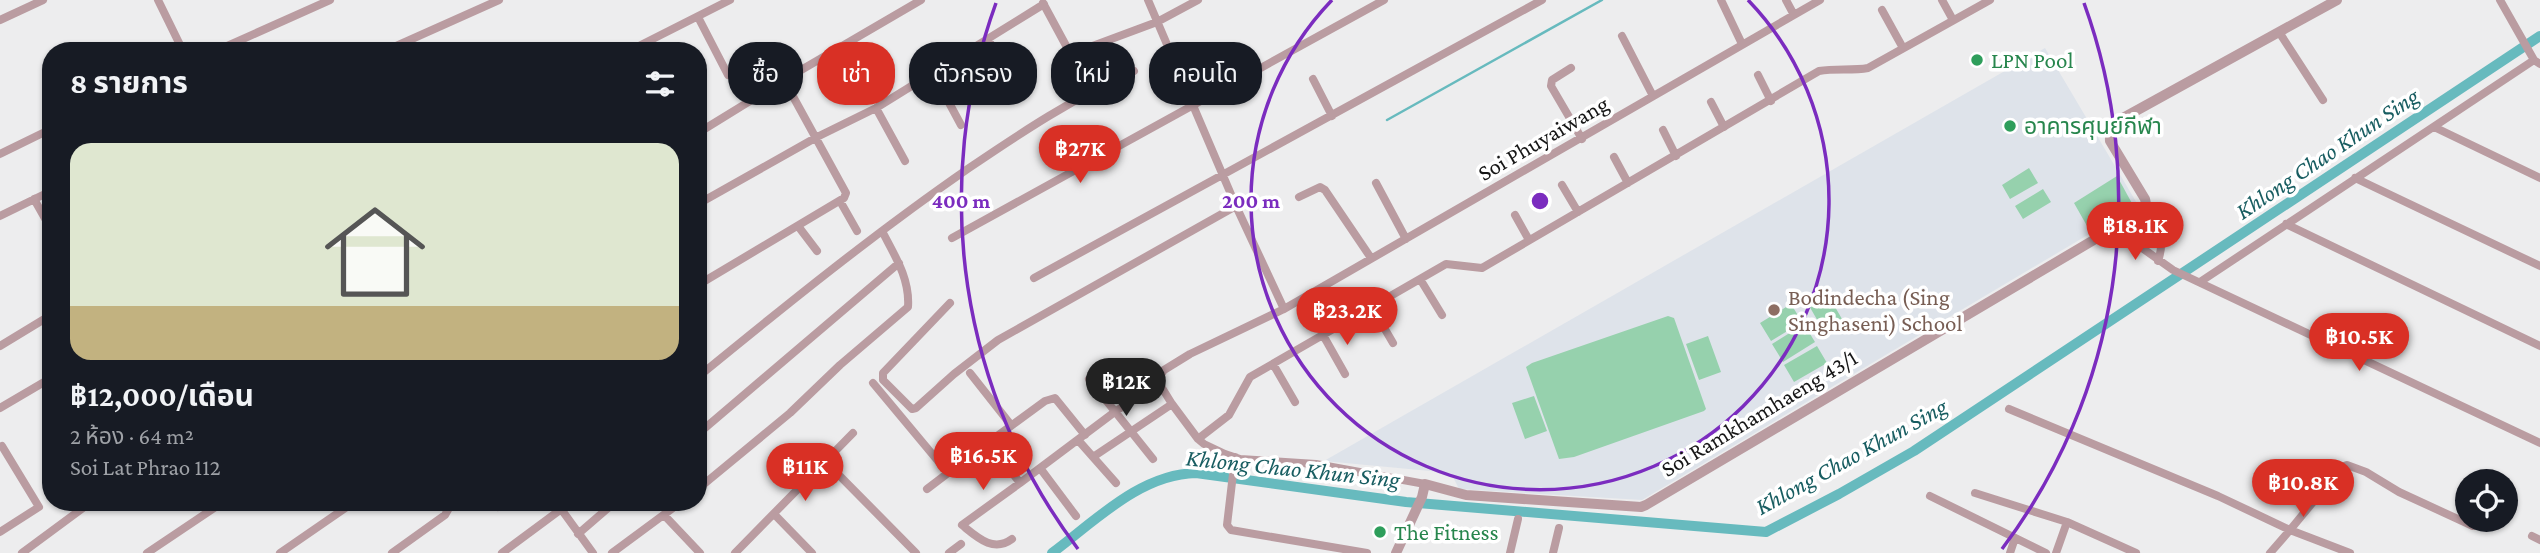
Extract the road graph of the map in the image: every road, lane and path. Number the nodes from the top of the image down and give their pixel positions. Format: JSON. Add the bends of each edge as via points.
{"nodes":[{"id":1,"x":43,"y":0,"type":"edge"},
{"id":2,"x":159,"y":0,"type":"edge"},
{"id":3,"x":330,"y":0,"type":"edge"},
{"id":4,"x":499,"y":0,"type":"edge"},
{"id":5,"x":730,"y":0,"type":"edge"},
{"id":6,"x":922,"y":0,"type":"edge"},
{"id":7,"x":1148,"y":0,"type":"edge"},
{"id":8,"x":1198,"y":0,"type":"edge"},
{"id":9,"x":1384,"y":0,"type":"edge"},
{"id":10,"x":1542,"y":0,"type":"edge"},
{"id":11,"x":1721,"y":0,"type":"edge"},
{"id":12,"x":1786,"y":0,"type":"edge"},
{"id":13,"x":1820,"y":0,"type":"edge"},
{"id":14,"x":1942,"y":0,"type":"edge"},
{"id":15,"x":1990,"y":0,"type":"edge"},
{"id":16,"x":2337,"y":0,"type":"edge"},
{"id":17,"x":2500,"y":0,"type":"edge"},
{"id":18,"x":1043,"y":2,"type":"edge"},
{"id":19,"x":1882,"y":10,"type":"dead end"},
{"id":20,"x":1794,"y":15,"type":"junction"},
{"id":21,"x":698,"y":18,"type":"junction"},
{"id":22,"x":0,"y":20,"type":"edge"},
{"id":23,"x":1954,"y":20,"type":"junction"},
{"id":24,"x":1157,"y":22,"type":"junction"},
{"id":25,"x":2279,"y":32,"type":"junction"},
{"id":26,"x":1622,"y":36,"type":"dead end"},
{"id":27,"x":988,"y":39,"type":"junction"},
{"id":28,"x":179,"y":42,"type":"edge"},
{"id":29,"x":236,"y":42,"type":"edge"},
{"id":30,"x":405,"y":42,"type":"edge"},
{"id":31,"x":654,"y":42,"type":"edge"},
{"id":32,"x":983,"y":42,"type":"edge"},
{"id":33,"x":990,"y":42,"type":"edge"},
{"id":34,"x":1065,"y":42,"type":"edge"},
{"id":35,"x":1104,"y":42,"type":"edge"},
{"id":36,"x":1742,"y":44,"type":"junction"},
{"id":37,"x":1903,"y":48,"type":"junction"},
{"id":38,"x":2535,"y":59,"type":"edge"},
{"id":39,"x":1571,"y":68,"type":"dead end"},
{"id":40,"x":803,"y":69,"type":"edge"},
{"id":41,"x":728,"y":75,"type":"dead end"},
{"id":42,"x":1758,"y":75,"type":"dead end"},
{"id":43,"x":1313,"y":79,"type":"dead end"},
{"id":44,"x":909,"y":88,"type":"edge"},
{"id":45,"x":1653,"y":96,"type":"junction"},
{"id":46,"x":2323,"y":100,"type":"dead end"},
{"id":47,"x":1771,"y":101,"type":"junction"},
{"id":48,"x":1711,"y":103,"type":"dead end"},
{"id":49,"x":743,"y":105,"type":"edge"},
{"id":50,"x":798,"y":105,"type":"edge"},
{"id":51,"x":950,"y":105,"type":"edge"},
{"id":52,"x":1066,"y":105,"type":"edge"},
{"id":53,"x":1193,"y":106,"type":"junction"},
{"id":54,"x":876,"y":108,"type":"junction"},
{"id":55,"x":1332,"y":116,"type":"junction"},
{"id":56,"x":961,"y":125,"type":"dead end"},
{"id":57,"x":707,"y":127,"type":"edge"},
{"id":58,"x":1724,"y":127,"type":"junction"},
{"id":59,"x":2434,"y":127,"type":"junction"},
{"id":60,"x":1663,"y":130,"type":"dead end"},
{"id":61,"x":42,"y":133,"type":"edge"},
{"id":62,"x":817,"y":137,"type":"junction"},
{"id":63,"x":1582,"y":139,"type":"junction"},
{"id":64,"x":0,"y":154,"type":"edge"},
{"id":65,"x":1676,"y":156,"type":"junction"},
{"id":66,"x":1614,"y":157,"type":"dead end"},
{"id":67,"x":905,"y":161,"type":"dead end"},
{"id":68,"x":1222,"y":173,"type":"junction"},
{"id":69,"x":2355,"y":178,"type":"junction"},
{"id":70,"x":2540,"y":178,"type":"edge"},
{"id":71,"x":1376,"y":183,"type":"dead end"},
{"id":72,"x":1628,"y":183,"type":"junction"},
{"id":73,"x":1562,"y":185,"type":"dead end"},
{"id":74,"x":42,"y":195,"type":"edge"},
{"id":75,"x":1299,"y":197,"type":"dead end"},
{"id":76,"x":34,"y":199,"type":"junction"},
{"id":77,"x":707,"y":199,"type":"edge"},
{"id":78,"x":840,"y":201,"type":"junction"},
{"id":79,"x":2146,"y":204,"type":"junction"},
{"id":80,"x":1236,"y":206,"type":"junction"},
{"id":81,"x":1578,"y":212,"type":"junction"},
{"id":82,"x":42,"y":213,"type":"edge"},
{"id":83,"x":1515,"y":215,"type":"dead end"},
{"id":84,"x":0,"y":216,"type":"edge"},
{"id":85,"x":2286,"y":224,"type":"junction"},
{"id":86,"x":798,"y":226,"type":"junction"},
{"id":87,"x":2114,"y":228,"type":"junction"},
{"id":88,"x":858,"y":231,"type":"dead end"},
{"id":89,"x":882,"y":231,"type":"junction"},
{"id":90,"x":953,"y":238,"type":"dead end"},
{"id":91,"x":1406,"y":239,"type":"junction"},
{"id":92,"x":1529,"y":240,"type":"junction"},
{"id":93,"x":817,"y":251,"type":"dead end"},
{"id":94,"x":1371,"y":258,"type":"junction"},
{"id":95,"x":2158,"y":261,"type":"junction"},
{"id":96,"x":899,"y":263,"type":"junction"},
{"id":97,"x":2540,"y":266,"type":"edge"},
{"id":98,"x":1034,"y":278,"type":"dead end"},
{"id":99,"x":1420,"y":279,"type":"junction"},
{"id":100,"x":707,"y":280,"type":"edge"},
{"id":101,"x":2200,"y":282,"type":"junction"},
{"id":102,"x":950,"y":303,"type":"dead end"},
{"id":103,"x":1372,"y":307,"type":"junction"},
{"id":104,"x":1284,"y":309,"type":"junction"},
{"id":105,"x":1442,"y":315,"type":"dead end"},
{"id":106,"x":42,"y":320,"type":"edge"},
{"id":107,"x":1323,"y":335,"type":"junction"},
{"id":108,"x":1393,"y":343,"type":"dead end"},
{"id":109,"x":0,"y":346,"type":"edge"},
{"id":110,"x":2540,"y":346,"type":"edge"},
{"id":111,"x":1273,"y":364,"type":"junction"},
{"id":112,"x":707,"y":370,"type":"edge"},
{"id":113,"x":970,"y":373,"type":"dead end"},
{"id":114,"x":1345,"y":374,"type":"dead end"},
{"id":115,"x":1089,"y":379,"type":"dead end"},
{"id":116,"x":42,"y":383,"type":"edge"},
{"id":117,"x":873,"y":383,"type":"dead end"},
{"id":118,"x":1159,"y":383,"type":"junction"},
{"id":119,"x":1295,"y":402,"type":"dead end"},
{"id":120,"x":1172,"y":404,"type":"junction"},
{"id":121,"x":0,"y":408,"type":"edge"},
{"id":122,"x":2009,"y":409,"type":"dead end"},
{"id":123,"x":1116,"y":411,"type":"junction"},
{"id":124,"x":1012,"y":425,"type":"junction"},
{"id":125,"x":707,"y":426,"type":"edge"},
{"id":126,"x":1131,"y":432,"type":"junction"},
{"id":127,"x":853,"y":433,"type":"dead end"},
{"id":128,"x":1082,"y":437,"type":"junction"},
{"id":129,"x":1198,"y":439,"type":"junction"},
{"id":130,"x":989,"y":442,"type":"junction"},
{"id":131,"x":2540,"y":443,"type":"edge"},
{"id":132,"x":2,"y":446,"type":"dead end"},
{"id":133,"x":1093,"y":457,"type":"junction"},
{"id":134,"x":1235,"y":457,"type":"junction"},
{"id":135,"x":1153,"y":459,"type":"dead end"},
{"id":136,"x":826,"y":462,"type":"junction"},
{"id":137,"x":1040,"y":468,"type":"junction"},
{"id":138,"x":948,"y":473,"type":"junction"},
{"id":139,"x":707,"y":482,"type":"edge"},
{"id":140,"x":1116,"y":483,"type":"dead end"},
{"id":141,"x":1020,"y":484,"type":"junction"},
{"id":142,"x":1426,"y":484,"type":"junction"},
{"id":143,"x":927,"y":489,"type":"dead end"},
{"id":144,"x":1975,"y":493,"type":"dead end"},
{"id":145,"x":1930,"y":496,"type":"dead end"},
{"id":146,"x":79,"y":511,"type":"edge"},
{"id":147,"x":209,"y":511,"type":"edge"},
{"id":148,"x":341,"y":511,"type":"edge"},
{"id":149,"x":447,"y":511,"type":"edge"},
{"id":150,"x":552,"y":511,"type":"edge"},
{"id":151,"x":562,"y":511,"type":"edge"},
{"id":152,"x":605,"y":511,"type":"edge"},
{"id":153,"x":670,"y":511,"type":"edge"},
{"id":154,"x":774,"y":514,"type":"junction"},
{"id":155,"x":664,"y":516,"type":"junction"},
{"id":156,"x":1076,"y":516,"type":"dead end"},
{"id":157,"x":2455,"y":518,"type":"edge"},
{"id":158,"x":1518,"y":519,"type":"dead end"},
{"id":159,"x":2067,"y":522,"type":"junction"},
{"id":160,"x":1559,"y":528,"type":"dead end"},
{"id":161,"x":2290,"y":530,"type":"junction"},
{"id":162,"x":0,"y":532,"type":"edge"},
{"id":163,"x":578,"y":534,"type":"junction"},
{"id":164,"x":2015,"y":538,"type":"junction"},
{"id":165,"x":1012,"y":540,"type":"dead end"},
{"id":166,"x":961,"y":544,"type":"dead end"},
{"id":167,"x":22,"y":553,"type":"edge"},
{"id":168,"x":146,"y":553,"type":"edge"},
{"id":169,"x":280,"y":553,"type":"edge"},
{"id":170,"x":392,"y":553,"type":"edge"},
{"id":171,"x":502,"y":553,"type":"edge"},
{"id":172,"x":593,"y":553,"type":"edge"},
{"id":173,"x":612,"y":553,"type":"edge"},
{"id":174,"x":700,"y":553,"type":"edge"},
{"id":175,"x":735,"y":553,"type":"edge"},
{"id":176,"x":812,"y":553,"type":"edge"},
{"id":177,"x":916,"y":553,"type":"edge"},
{"id":178,"x":949,"y":553,"type":"edge"},
{"id":179,"x":1367,"y":553,"type":"edge"},
{"id":180,"x":1396,"y":553,"type":"edge"},
{"id":181,"x":1510,"y":553,"type":"edge"},
{"id":182,"x":1553,"y":553,"type":"edge"},
{"id":183,"x":2011,"y":553,"type":"edge"},
{"id":184,"x":2046,"y":553,"type":"edge"},
{"id":185,"x":2056,"y":553,"type":"edge"},
{"id":186,"x":2136,"y":553,"type":"edge"},
{"id":187,"x":2270,"y":553,"type":"edge"},
{"id":188,"x":2350,"y":553,"type":"edge"}],
"edges":[{"from":1,"to":22,"type":"street"},
{"from":2,"to":28,"type":"street"},
{"from":3,"to":29,"type":"street"},
{"from":4,"to":30,"type":"street"},
{"from":5,"to":21,"type":"street"},
{"from":6,"to":40,"type":"street"},
{"from":7,"to":24,"type":"street"},
{"from":8,"to":24,"type":"street"},
{"from":9,"to":53,"type":"street"},
{"from":10,"to":55,"type":"street"},
{"from":11,"to":36,"type":"street"},
{"from":12,"to":20,"type":"street"},
{"from":13,"to":20,"type":"street","name":"Soi Phuyaiwang"},
{"from":14,"to":23,"type":"street"},
{"from":15,"to":23,"type":"street"},
{"from":16,"to":25,"type":"street"},
{"from":17,"to":38,"type":"street"},
{"from":18,"to":27,"type":"street"},
{"from":18,"to":34,"type":"street"},
{"from":19,"to":37,"type":"street"},
{"from":20,"to":36,"type":"street","name":"Soi Phuyaiwang"},
{"from":21,"to":31,"type":"street"},
{"from":21,"to":41,"type":"street"},
{"from":23,"to":37,"type":"street"},
{"from":24,"to":35,"type":"street"},
{"from":24,"to":53,"type":"street"},
{"from":25,"to":46,"type":"street"},
{"from":25,"to":79,"type":"street","via":[[2123,118],[2111,131],[2110,141]]},
{"from":26,"to":45,"type":"street"},
{"from":27,"to":32,"type":"street"},
{"from":27,"to":33,"type":"street"},
{"from":36,"to":45,"type":"street","name":"Soi Phuyaiwang"},
{"from":37,"to":47,"type":"street","via":[[1868,68],[1819,71]]},
{"from":38,"to":59,"type":"street"},
{"from":39,"to":63,"type":"street","via":[[1552,80],[1551,86]]},
{"from":42,"to":47,"type":"street"},
{"from":43,"to":55,"type":"street"},
{"from":44,"to":54,"type":"street"},
{"from":45,"to":63,"type":"street","name":"Soi Phuyaiwang"},
{"from":47,"to":58,"type":"street"},
{"from":48,"to":58,"type":"street"},
{"from":49,"to":57,"type":"street"},
{"from":50,"to":62,"type":"street"},
{"from":51,"to":56,"type":"street"},
{"from":52,"to":89,"type":"street"},
{"from":53,"to":68,"type":"street"},
{"from":53,"to":90,"type":"street"},
{"from":54,"to":62,"type":"street"},
{"from":54,"to":67,"type":"street"},
{"from":55,"to":68,"type":"street"},
{"from":58,"to":65,"type":"street"},
{"from":59,"to":69,"type":"street"},
{"from":59,"to":70,"type":"street"},
{"from":60,"to":65,"type":"street"},
{"from":61,"to":64,"type":"street"},
{"from":62,"to":77,"type":"street"},
{"from":62,"to":78,"type":"street","via":[[846,192]]},
{"from":63,"to":91,"type":"street","name":"Soi Phuyaiwang"},
{"from":65,"to":72,"type":"street"},
{"from":66,"to":72,"type":"street"},
{"from":68,"to":80,"type":"street"},
{"from":68,"to":98,"type":"street"},
{"from":69,"to":85,"type":"street"},
{"from":69,"to":97,"type":"street"},
{"from":71,"to":91,"type":"street"},
{"from":72,"to":81,"type":"street"},
{"from":73,"to":81,"type":"street"},
{"from":74,"to":76,"type":"street"},
{"from":75,"to":94,"type":"street","via":[[1320,187],[1325,190]]},
{"from":76,"to":82,"type":"street"},
{"from":76,"to":84,"type":"street"},
{"from":78,"to":86,"type":"street"},
{"from":78,"to":88,"type":"street"},
{"from":79,"to":87,"type":"street","name":"Soi Ramkhamhaeng 43/1"},
{"from":79,"to":95,"type":"street","via":[[2161,231]]},
{"from":80,"to":102,"type":"street","via":[[998,340],[912,409],[883,380],[883,373]]},
{"from":80,"to":104,"type":"street"},
{"from":81,"to":92,"type":"street"},
{"from":83,"to":92,"type":"street"},
{"from":85,"to":101,"type":"street"},
{"from":85,"to":110,"type":"street"},
{"from":86,"to":93,"type":"street"},
{"from":86,"to":100,"type":"street"},
{"from":87,"to":95,"type":"street"},
{"from":87,"to":142,"type":"street","name":"Soi Ramkhamhaeng 43/1","via":[[1641,507],[1466,495]]},
{"from":89,"to":96,"type":"street"},
{"from":89,"to":112,"type":"street"},
{"from":91,"to":94,"type":"street","name":"Soi Phuyaiwang"},
{"from":92,"to":99,"type":"street","via":[[1482,268],[1446,264]]},
{"from":94,"to":104,"type":"street","name":"Soi Phuyaiwang"},
{"from":95,"to":101,"type":"street"},
{"from":96,"to":125,"type":"street"},
{"from":96,"to":139,"type":"street","via":[[908,307]]},
{"from":99,"to":103,"type":"street"},
{"from":99,"to":105,"type":"street"},
{"from":101,"to":131,"type":"street"},
{"from":103,"to":107,"type":"street"},
{"from":103,"to":108,"type":"street"},
{"from":104,"to":118,"type":"street","name":"Soi Phuyaiwang","via":[[1190,354],[1164,370]]},
{"from":106,"to":109,"type":"street"},
{"from":107,"to":111,"type":"street"},
{"from":107,"to":114,"type":"street"},
{"from":111,"to":119,"type":"street"},
{"from":111,"to":129,"type":"street","via":[[1250,377],[1229,415]]},
{"from":113,"to":124,"type":"street"},
{"from":115,"to":123,"type":"street"},
{"from":116,"to":121,"type":"street"},
{"from":117,"to":138,"type":"street"},
{"from":118,"to":120,"type":"street"},
{"from":118,"to":123,"type":"street","name":"Soi Phuyaiwang"},
{"from":120,"to":126,"type":"street"},
{"from":120,"to":129,"type":"street"},
{"from":122,"to":161,"type":"street"},
{"from":123,"to":126,"type":"street"},
{"from":123,"to":128,"type":"street","name":"Soi Phuyaiwang"},
{"from":124,"to":128,"type":"street","via":[[1055,398]]},
{"from":124,"to":130,"type":"street"},
{"from":126,"to":133,"type":"street"},
{"from":126,"to":135,"type":"street"},
{"from":127,"to":136,"type":"street"},
{"from":128,"to":133,"type":"street"},
{"from":128,"to":137,"type":"street","name":"Soi Phuyaiwang"},
{"from":129,"to":134,"type":"street"},
{"from":130,"to":138,"type":"street"},
{"from":130,"to":141,"type":"street"},
{"from":132,"to":162,"type":"street","via":[[39,507]]},
{"from":133,"to":140,"type":"street"},
{"from":134,"to":142,"type":"street","via":[[1316,464]]},
{"from":134,"to":179,"type":"street","via":[[1227,525],[1231,530]]},
{"from":136,"to":154,"type":"street"},
{"from":136,"to":177,"type":"street"},
{"from":137,"to":141,"type":"street","name":"Soi Phuyaiwang"},
{"from":137,"to":156,"type":"street"},
{"from":138,"to":143,"type":"street"},
{"from":141,"to":165,"type":"street","name":"Soi Phuyaiwang","via":[[962,525],[995,546]]},
{"from":142,"to":180,"type":"street"},
{"from":144,"to":159,"type":"street"},
{"from":145,"to":164,"type":"street"},
{"from":146,"to":167,"type":"street"},
{"from":147,"to":168,"type":"street"},
{"from":148,"to":169,"type":"street"},
{"from":149,"to":170,"type":"street"},
{"from":150,"to":171,"type":"street"},
{"from":151,"to":163,"type":"street"},
{"from":152,"to":163,"type":"street"},
{"from":153,"to":155,"type":"street"},
{"from":154,"to":175,"type":"street"},
{"from":154,"to":176,"type":"street"},
{"from":155,"to":173,"type":"street"},
{"from":155,"to":174,"type":"street"},
{"from":157,"to":161,"type":"street","via":[[2347,465]]},
{"from":158,"to":181,"type":"street"},
{"from":159,"to":185,"type":"street"},
{"from":159,"to":186,"type":"street"},
{"from":160,"to":182,"type":"street"},
{"from":161,"to":187,"type":"street"},
{"from":161,"to":188,"type":"street"},
{"from":163,"to":172,"type":"street"},
{"from":164,"to":183,"type":"street"},
{"from":164,"to":184,"type":"street"},
{"from":166,"to":178,"type":"street"}]}
